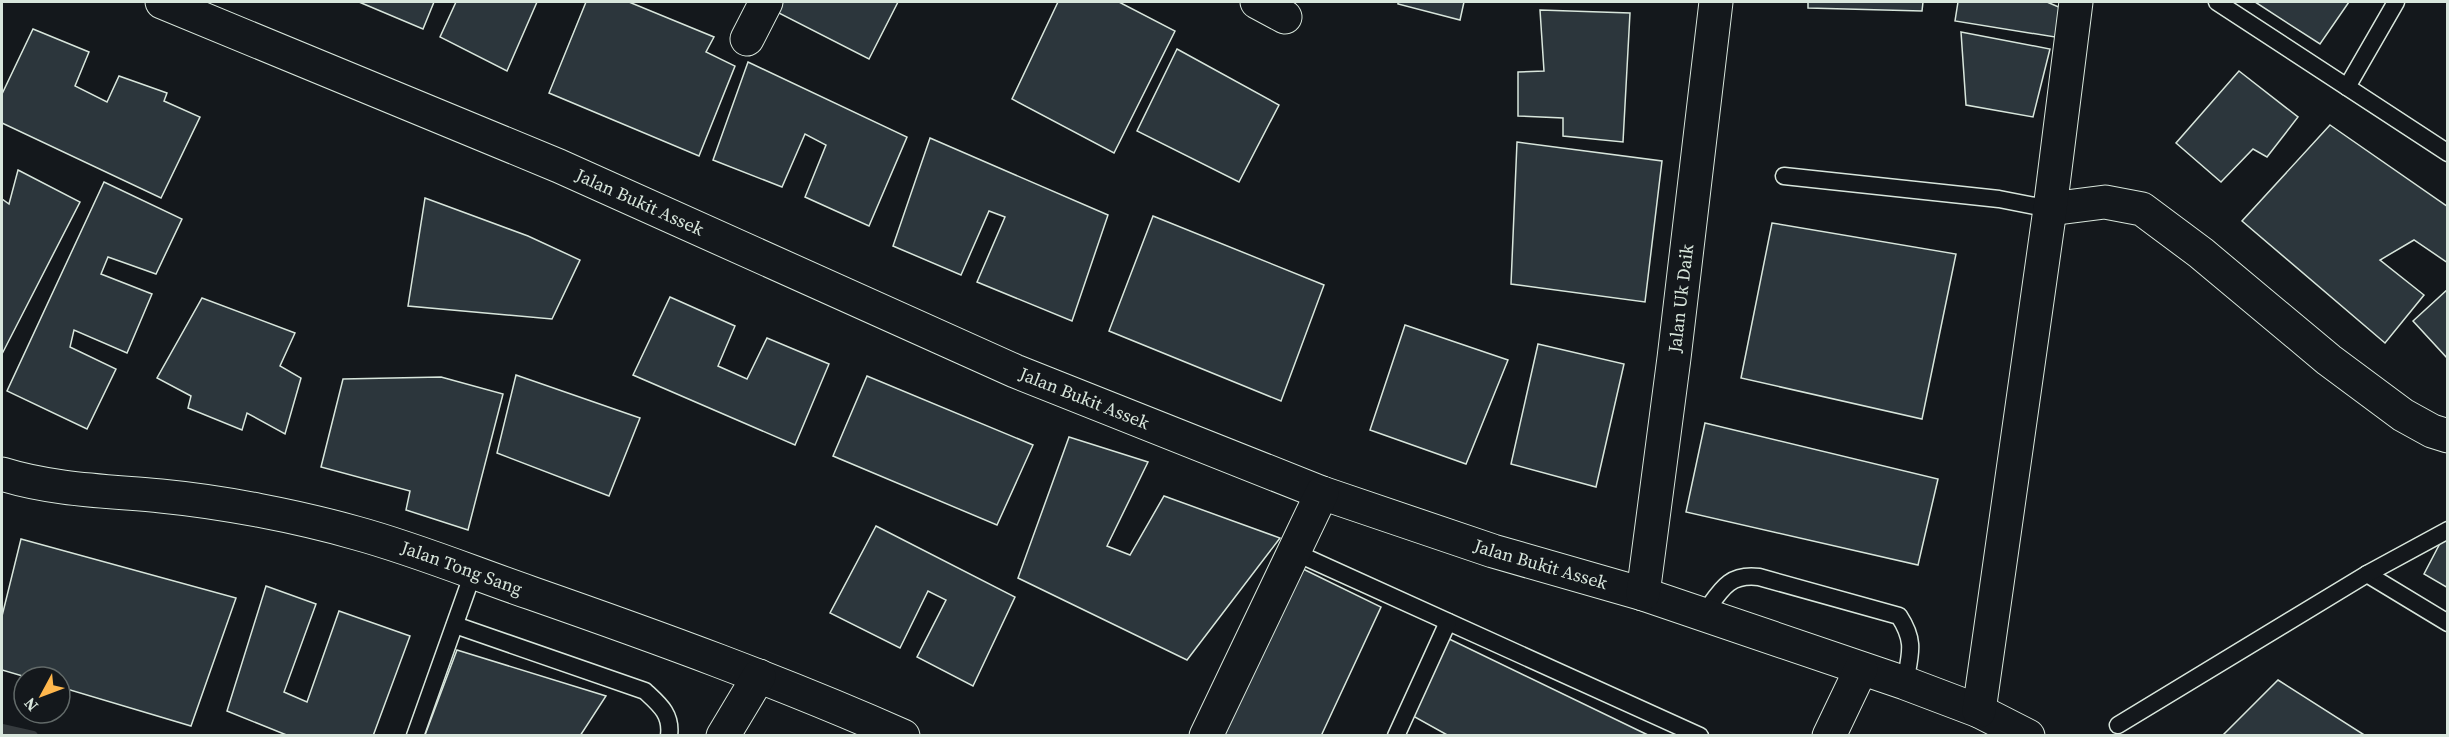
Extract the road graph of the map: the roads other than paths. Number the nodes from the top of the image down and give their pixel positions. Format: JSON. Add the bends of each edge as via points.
{"nodes":[{"id":1,"x":162,"y":2,"type":"edge"},
{"id":2,"x":766,"y":2,"type":"edge"},
{"id":3,"x":1716,"y":2,"type":"edge"},
{"id":4,"x":2076,"y":2,"type":"edge"},
{"id":5,"x":2217,"y":2,"type":"edge"},
{"id":6,"x":2396,"y":2,"type":"edge"},
{"id":7,"x":747,"y":39,"type":"dead end"},
{"id":8,"x":2347,"y":87,"type":"junction"},
{"id":9,"x":2448,"y":153,"type":"edge"},
{"id":10,"x":1784,"y":176,"type":"dead end"},
{"id":11,"x":2050,"y":209,"type":"junction"},
{"id":12,"x":2448,"y":436,"type":"edge"},
{"id":13,"x":2,"y":474,"type":"edge"},
{"id":14,"x":1322,"y":493,"type":"junction"},
{"id":15,"x":2448,"y":530,"type":"edge"},
{"id":16,"x":1294,"y":552,"type":"junction"},
{"id":17,"x":473,"y":573,"type":"junction"},
{"id":18,"x":2367,"y":574,"type":"junction"},
{"id":19,"x":1644,"y":594,"type":"junction"},
{"id":20,"x":1703,"y":615,"type":"junction"},
{"id":21,"x":1448,"y":622,"type":"junction"},
{"id":22,"x":2448,"y":623,"type":"edge"},
{"id":23,"x":455,"y":625,"type":"junction"},
{"id":24,"x":1861,"y":669,"type":"junction"},
{"id":25,"x":759,"y":676,"type":"junction"},
{"id":26,"x":1905,"y":682,"type":"junction"},
{"id":27,"x":1979,"y":711,"type":"junction"},
{"id":28,"x":2118,"y":725,"type":"dead end"},
{"id":29,"x":415,"y":735,"type":"edge"},
{"id":30,"x":669,"y":735,"type":"edge"},
{"id":31,"x":723,"y":735,"type":"edge"},
{"id":32,"x":903,"y":735,"type":"edge"},
{"id":33,"x":1206,"y":735,"type":"edge"},
{"id":34,"x":1396,"y":735,"type":"edge"},
{"id":35,"x":1700,"y":735,"type":"edge"},
{"id":36,"x":1829,"y":735,"type":"edge"},
{"id":37,"x":2028,"y":735,"type":"edge"}],
"edges":[{"from":1,"to":14,"type":"street","name":"Jalan Bukit Assek","via":[[559,166],[1015,371]]},
{"from":2,"to":7,"type":"street"},
{"from":3,"to":19,"type":"street","name":"Jalan Uk Daik"},
{"from":4,"to":11,"type":"street"},
{"from":5,"to":8,"type":"lane"},
{"from":6,"to":8,"type":"lane"},
{"from":8,"to":9,"type":"lane"},
{"from":10,"to":11,"type":"lane"},
{"from":11,"to":12,"type":"street","via":[[2105,202],[2142,209],[2403,415]]},
{"from":11,"to":27,"type":"street"},
{"from":13,"to":17,"type":"street","name":"Jalan Tong Sang","via":[[65,487],[238,507],[357,533]]},
{"from":14,"to":16,"type":"street"},
{"from":14,"to":19,"type":"street","name":"Jalan Bukit Assek","via":[[1493,551]]},
{"from":15,"to":18,"type":"lane"},
{"from":16,"to":21,"type":"lane"},
{"from":16,"to":33,"type":"street"},
{"from":17,"to":23,"type":"lane"},
{"from":17,"to":25,"type":"street","name":"Jalan Tong Sang"},
{"from":18,"to":22,"type":"lane"},
{"from":18,"to":28,"type":"lane"},
{"from":19,"to":20,"type":"street","name":"Jalan Bukit Assek"},
{"from":20,"to":24,"type":"street","name":"Jalan Bukit Assek"},
{"from":20,"to":26,"type":"lane","via":[[1725,585],[1746,575],[1899,616],[1911,643]]},
{"from":21,"to":34,"type":"lane"},
{"from":21,"to":35,"type":"lane"},
{"from":23,"to":29,"type":"lane"},
{"from":23,"to":30,"type":"lane","via":[[645,691],[665,710]]},
{"from":24,"to":26,"type":"street","name":"Jalan Bukit Assek"},
{"from":24,"to":36,"type":"street"},
{"from":25,"to":31,"type":"street"},
{"from":25,"to":32,"type":"street","name":"Jalan Tong Sang"},
{"from":26,"to":27,"type":"street","name":"Jalan Bukit Assek"},
{"from":27,"to":37,"type":"street","name":"Jalan Bukit Assek"}]}
